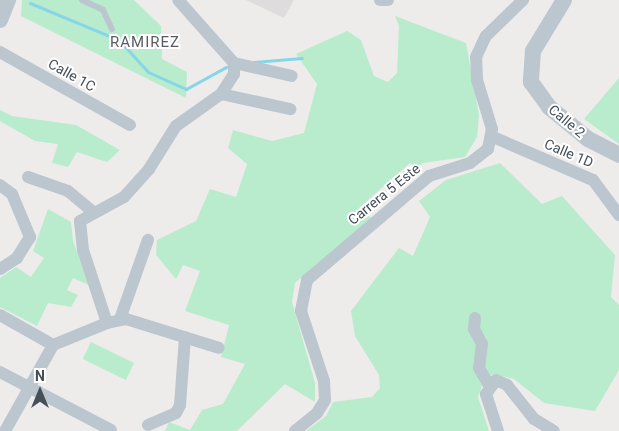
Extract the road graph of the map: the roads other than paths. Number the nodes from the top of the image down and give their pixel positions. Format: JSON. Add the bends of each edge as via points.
{"nodes":[{"id":1,"x":8,"y":0,"type":"edge"},
{"id":2,"x":82,"y":0,"type":"edge"},
{"id":3,"x":178,"y":0,"type":"edge"},
{"id":4,"x":523,"y":0,"type":"edge"},
{"id":5,"x":564,"y":0,"type":"edge"},
{"id":6,"x":0,"y":20,"type":"edge"},
{"id":7,"x":112,"y":30,"type":"dead end"},
{"id":8,"x":0,"y":52,"type":"edge"},
{"id":9,"x":234,"y":63,"type":"junction"},
{"id":10,"x":292,"y":76,"type":"dead end"},
{"id":11,"x":221,"y":94,"type":"junction"},
{"id":12,"x":290,"y":109,"type":"dead end"},
{"id":13,"x":130,"y":125,"type":"dead end"},
{"id":14,"x":493,"y":137,"type":"junction"},
{"id":15,"x":619,"y":155,"type":"edge"},
{"id":16,"x":28,"y":176,"type":"dead end"},
{"id":17,"x":0,"y":185,"type":"edge"},
{"id":18,"x":93,"y":212,"type":"junction"},
{"id":19,"x":619,"y":215,"type":"edge"},
{"id":20,"x":148,"y":240,"type":"dead end"},
{"id":21,"x":0,"y":269,"type":"edge"},
{"id":22,"x":0,"y":315,"type":"edge"},
{"id":23,"x":475,"y":318,"type":"dead end"},
{"id":24,"x":113,"y":321,"type":"junction"},
{"id":25,"x":185,"y":337,"type":"junction"},
{"id":26,"x":54,"y":345,"type":"junction"},
{"id":27,"x":219,"y":348,"type":"dead end"},
{"id":28,"x":0,"y":372,"type":"edge"},
{"id":29,"x":492,"y":383,"type":"junction"},
{"id":30,"x":30,"y":388,"type":"junction"},
{"id":31,"x":148,"y":425,"type":"dead end"},
{"id":32,"x":4,"y":430,"type":"edge"},
{"id":33,"x":111,"y":430,"type":"edge"},
{"id":34,"x":295,"y":431,"type":"edge"},
{"id":35,"x":498,"y":431,"type":"edge"},
{"id":36,"x":554,"y":431,"type":"edge"}],
"edges":[{"from":1,"to":6,"type":"street"},
{"from":2,"to":7,"type":"lane","via":[[103,10]]},
{"from":3,"to":9,"type":"street"},
{"from":4,"to":14,"type":"street","via":[[486,36],[476,57],[477,80]]},
{"from":5,"to":15,"type":"street","name":"Calle 2","via":[[533,51],[529,74],[549,107],[588,139]]},
{"from":8,"to":13,"type":"street","name":"Calle 1C"},
{"from":9,"to":10,"type":"street"},
{"from":9,"to":11,"type":"street","via":[[230,84]]},
{"from":11,"to":12,"type":"street"},
{"from":11,"to":18,"type":"street","via":[[176,126],[150,169],[124,197]]},
{"from":14,"to":19,"type":"street","name":"Calle 1D","via":[[593,180]]},
{"from":14,"to":34,"type":"street","name":"Carrera 5 Este","via":[[480,158],[429,176],[308,280],[301,311],[324,381],[325,400],[317,413]]},
{"from":16,"to":18,"type":"street","via":[[68,191]]},
{"from":17,"to":21,"type":"street","via":[[12,194],[30,237],[17,258]]},
{"from":18,"to":24,"type":"street","via":[[80,221],[80,233]]},
{"from":20,"to":24,"type":"street"},
{"from":22,"to":26,"type":"street"},
{"from":23,"to":29,"type":"street","via":[[474,329],[482,344],[479,368]]},
{"from":24,"to":25,"type":"street"},
{"from":24,"to":26,"type":"street"},
{"from":25,"to":27,"type":"street"},
{"from":25,"to":31,"type":"street","via":[[180,404],[176,413]]},
{"from":26,"to":30,"type":"street"},
{"from":28,"to":30,"type":"street"},
{"from":29,"to":35,"type":"street","via":[[486,397]]},
{"from":29,"to":36,"type":"street","via":[[506,383],[528,413]]},
{"from":30,"to":32,"type":"street"},
{"from":30,"to":33,"type":"street"}]}
